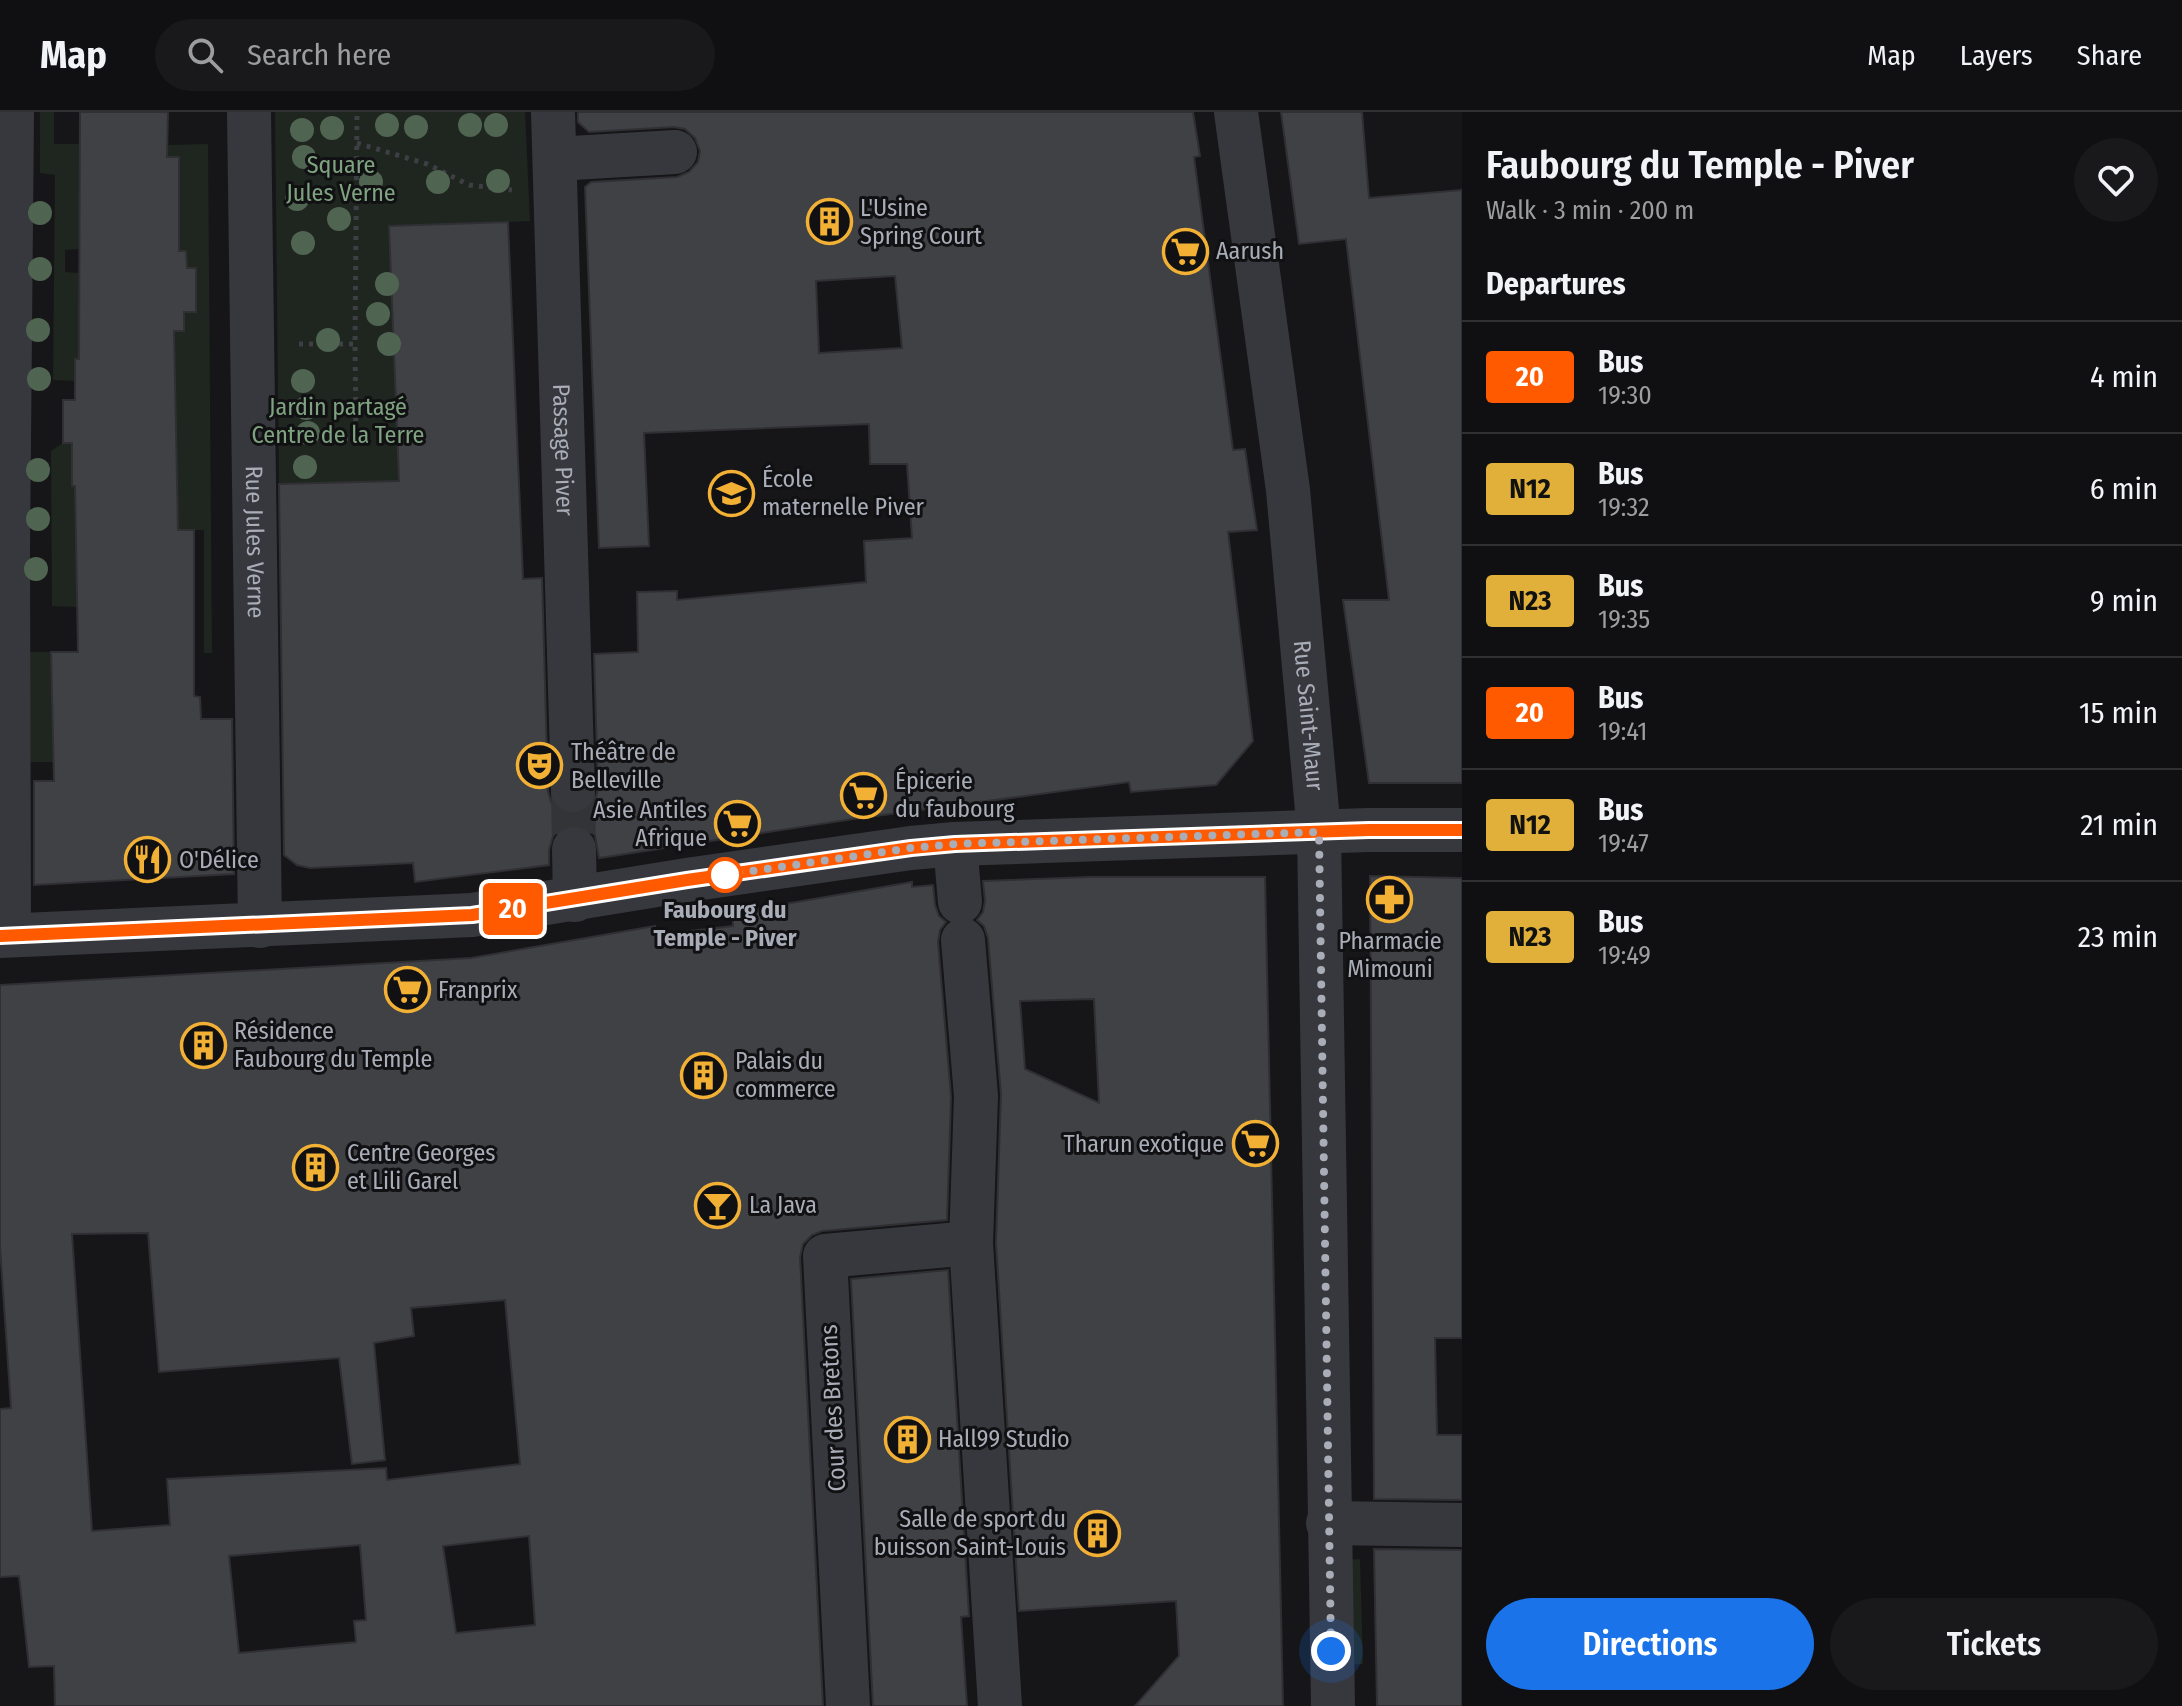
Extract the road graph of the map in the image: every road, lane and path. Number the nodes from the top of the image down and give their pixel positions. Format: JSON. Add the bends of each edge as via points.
{"nodes":[{"id":1,"x":12,"y":112,"type":"edge"},
{"id":2,"x":249,"y":112,"type":"edge"},
{"id":3,"x":357,"y":112,"type":"edge"},
{"id":4,"x":553,"y":112,"type":"edge"},
{"id":5,"x":1236,"y":112,"type":"edge"},
{"id":6,"x":357,"y":143,"type":"junction"},
{"id":7,"x":675,"y":152,"type":"dead end"},
{"id":8,"x":555,"y":159,"type":"junction"},
{"id":9,"x":514,"y":190,"type":"dead end"},
{"id":10,"x":293,"y":344,"type":"dead end"},
{"id":11,"x":355,"y":344,"type":"junction"},
{"id":12,"x":304,"y":439,"type":"dead end"},
{"id":13,"x":573,"y":790,"type":"tunnel mouth"},
{"id":14,"x":1462,"y":830,"type":"edge"},
{"id":15,"x":1319,"y":832,"type":"junction"},
{"id":16,"x":955,"y":844,"type":"junction"},
{"id":17,"x":574,"y":849,"type":"tunnel mouth"},
{"id":18,"x":575,"y":900,"type":"junction"},
{"id":19,"x":260,"y":926,"type":"junction"},
{"id":20,"x":4,"y":935,"type":"edge"},
{"id":21,"x":971,"y":1243,"type":"junction"},
{"id":22,"x":1328,"y":1523,"type":"junction"},
{"id":23,"x":1462,"y":1525,"type":"edge"},
{"id":24,"x":848,"y":1706,"type":"edge"},
{"id":25,"x":1000,"y":1706,"type":"edge"},
{"id":26,"x":1333,"y":1706,"type":"edge"}],
"edges":[{"from":1,"to":20,"type":"street"},
{"from":2,"to":19,"type":"street","name":"Rue Jules Verne"},
{"from":3,"to":6,"type":"path"},
{"from":4,"to":8,"type":"street","name":"Passage Piver"},
{"from":5,"to":15,"type":"street","name":"Rue Saint-Maur","via":[[1288,490]]},
{"from":6,"to":9,"type":"path","via":[[427,164],[469,185]]},
{"from":6,"to":11,"type":"path"},
{"from":7,"to":8,"type":"street"},
{"from":8,"to":13,"type":"street","name":"Passage Piver"},
{"from":10,"to":11,"type":"path"},
{"from":11,"to":12,"type":"path","via":[[356,439]]},
{"from":14,"to":15,"type":"street"},
{"from":15,"to":16,"type":"street"},
{"from":15,"to":22,"type":"street","name":"Rue Saint-Maur"},
{"from":16,"to":18,"type":"street"},
{"from":16,"to":21,"type":"street","via":[[976,1096]]},
{"from":17,"to":18,"type":"street"},
{"from":18,"to":19,"type":"street","via":[[472,915]]},
{"from":19,"to":20,"type":"street"},
{"from":21,"to":24,"type":"street","name":"Cour des Bretons","via":[[825,1256]]},
{"from":21,"to":25,"type":"street"},
{"from":22,"to":23,"type":"street"},
{"from":22,"to":26,"type":"street","name":"Rue Saint-Maur"}]}
